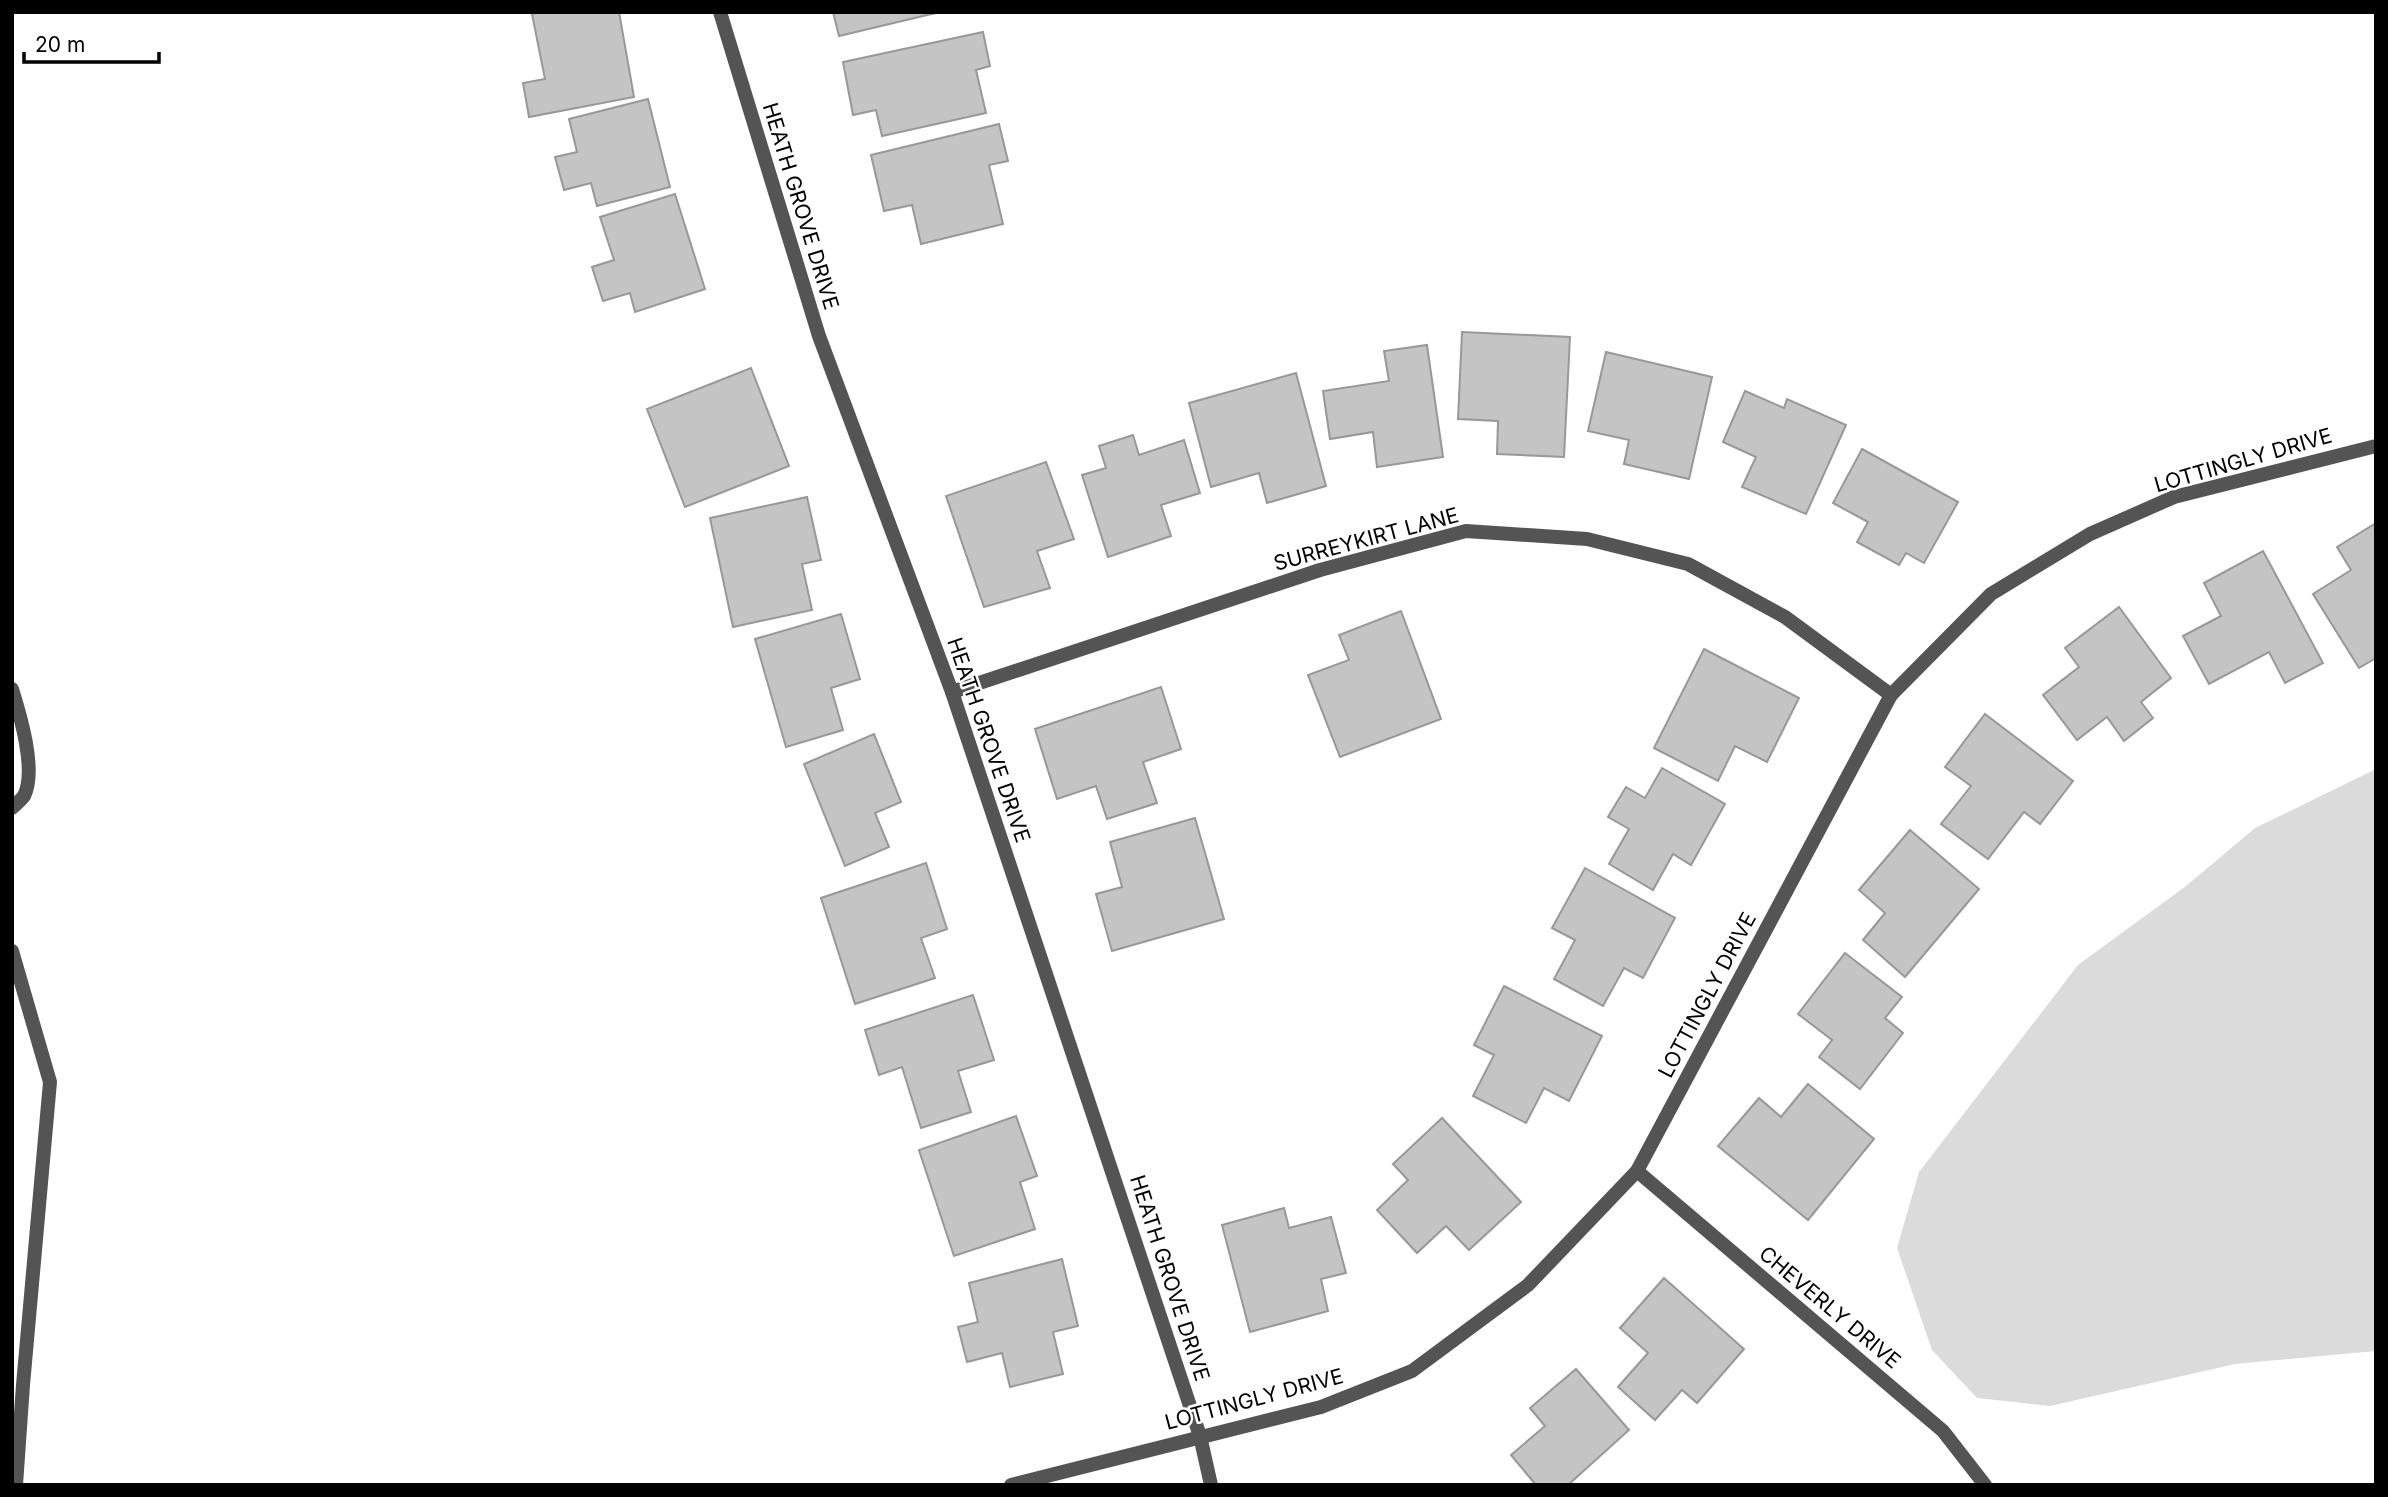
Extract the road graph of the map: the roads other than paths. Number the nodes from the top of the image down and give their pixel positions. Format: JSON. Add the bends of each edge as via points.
{"nodes":[{"id":1,"x":720,"y":12,"type":"edge"},
{"id":2,"x":2376,"y":446,"type":"edge"},
{"id":3,"x":12,"y":689,"type":"edge"},
{"id":4,"x":952,"y":692,"type":"junction"},
{"id":5,"x":1891,"y":695,"type":"junction"},
{"id":6,"x":12,"y":808,"type":"edge"},
{"id":7,"x":12,"y":951,"type":"edge"},
{"id":8,"x":1637,"y":1171,"type":"junction"},
{"id":9,"x":1200,"y":1436,"type":"junction"},
{"id":10,"x":16,"y":1485,"type":"edge"},
{"id":11,"x":1011,"y":1485,"type":"edge"},
{"id":12,"x":1211,"y":1485,"type":"edge"},
{"id":13,"x":1985,"y":1485,"type":"edge"}],
"edges":[{"from":1,"to":4,"type":"street","name":"HEATH GROVE DRIVE","via":[[819,336]]},
{"from":2,"to":5,"type":"street","name":"LOTTINGLY DRIVE","via":[[2174,497],[2090,534],[1991,594]]},
{"from":3,"to":6,"type":"street","via":[[26,732],[28,776],[24,796]]},
{"from":4,"to":5,"type":"street","name":"SURREYKIRT LANE","via":[[1320,569],[1466,531],[1587,539],[1688,564],[1786,617]]},
{"from":4,"to":9,"type":"street","name":"HEATH GROVE DRIVE"},
{"from":5,"to":8,"type":"street","name":"LOTTINGLY DRIVE"},
{"from":7,"to":10,"type":"street","via":[[50,1082]]},
{"from":8,"to":9,"type":"street","name":"LOTTINGLY DRIVE","via":[[1528,1285],[1412,1371],[1321,1407]]},
{"from":8,"to":13,"type":"street","name":"CHEVERLY DRIVE","via":[[1943,1431]]},
{"from":9,"to":11,"type":"street","name":"LOTTINGLY DRIVE"},
{"from":9,"to":12,"type":"street","name":"HEATH GROVE DRIVE"}]}
